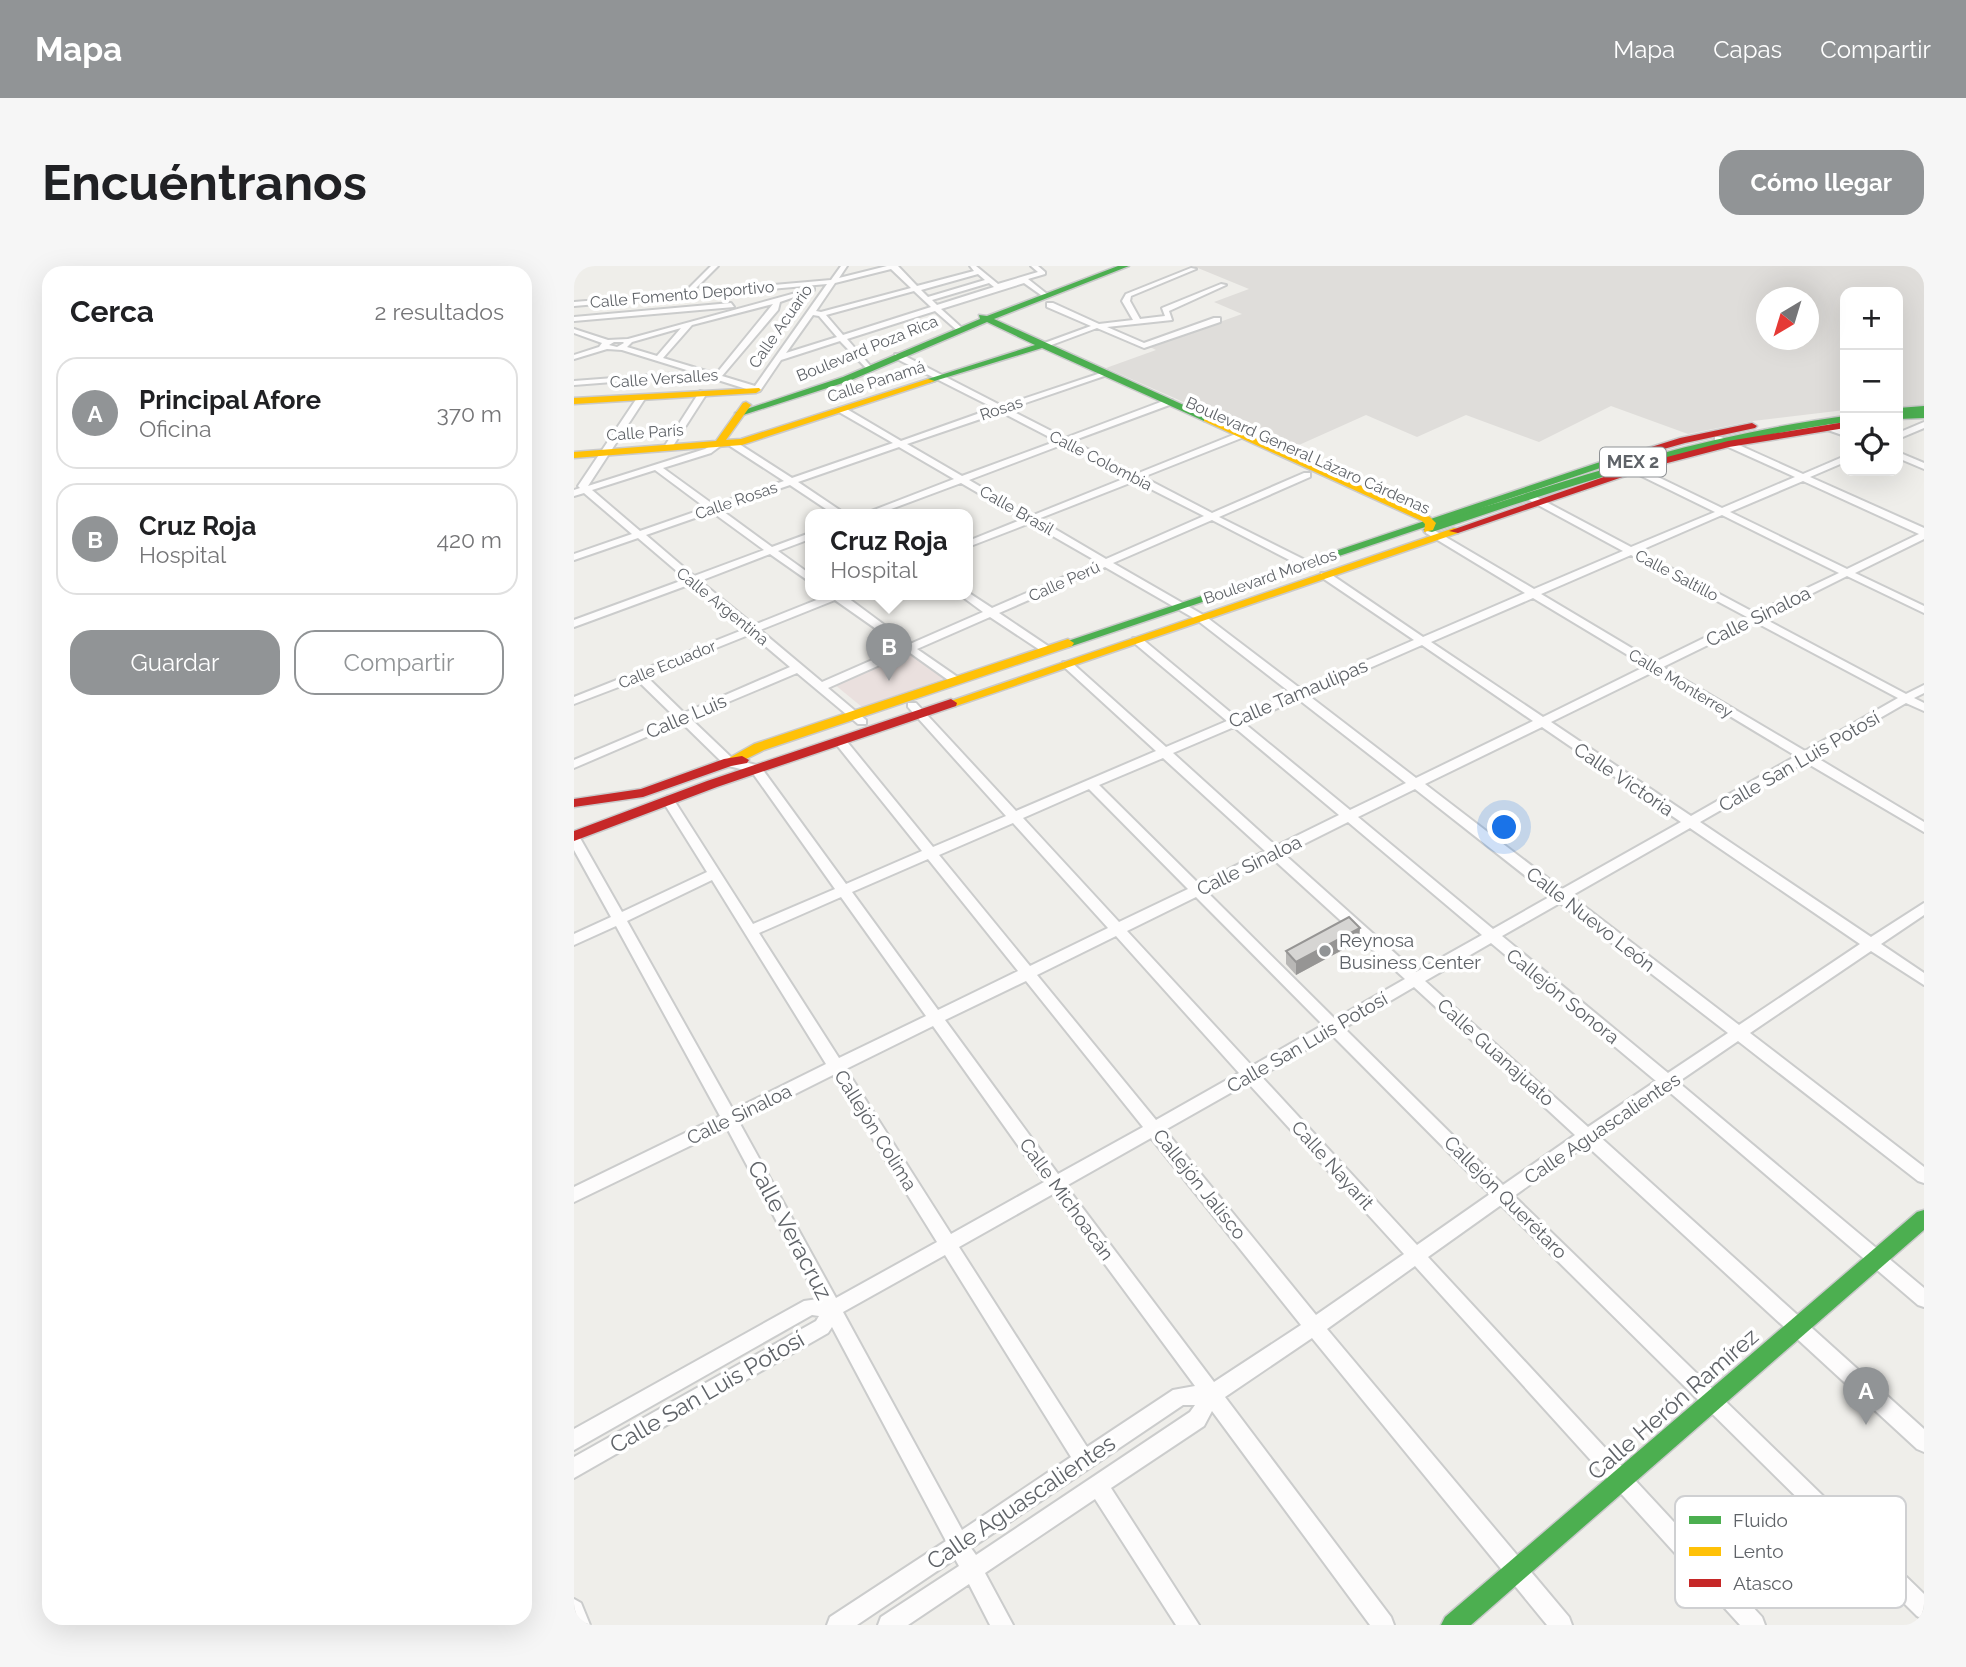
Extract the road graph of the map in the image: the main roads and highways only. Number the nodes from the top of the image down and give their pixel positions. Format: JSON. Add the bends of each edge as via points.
{"nodes":[{"id":1,"x":1115,"y":266,"type":"edge"},
{"id":2,"x":1125,"y":266,"type":"edge"},
{"id":3,"x":974,"y":323,"type":"junction"},
{"id":4,"x":1037,"y":347,"type":"junction"},
{"id":5,"x":757,"y":389,"type":"joint"},
{"id":6,"x":574,"y":401,"type":"edge"},
{"id":7,"x":1924,"y":410,"type":"edge"},
{"id":8,"x":1903,"y":412,"type":"edge"},
{"id":9,"x":740,"y":413,"type":"junction"},
{"id":10,"x":1903,"y":413,"type":"edge"},
{"id":11,"x":1924,"y":415,"type":"edge"},
{"id":12,"x":1840,"y":418,"type":"edge"},
{"id":13,"x":1903,"y":422,"type":"edge"},
{"id":14,"x":1924,"y":423,"type":"edge"},
{"id":15,"x":1775,"y":425,"type":"junction"},
{"id":16,"x":1840,"y":426,"type":"edge"},
{"id":17,"x":1235,"y":437,"type":"junction"},
{"id":18,"x":1688,"y":442,"type":"junction"},
{"id":19,"x":1722,"y":442,"type":"junction"},
{"id":20,"x":726,"y":444,"type":"junction"},
{"id":21,"x":574,"y":455,"type":"edge"},
{"id":22,"x":1631,"y":467,"type":"junction"},
{"id":23,"x":1308,"y":475,"type":"junction"},
{"id":24,"x":1344,"y":482,"type":"junction"},
{"id":25,"x":1540,"y":494,"type":"junction"},
{"id":26,"x":1430,"y":525,"type":"junction"},
{"id":27,"x":1190,"y":612,"type":"junction"},
{"id":28,"x":916,"y":710,"type":"junction"},
{"id":29,"x":858,"y":718,"type":"junction"},
{"id":30,"x":745,"y":764,"type":"junction"},
{"id":31,"x":574,"y":803,"type":"edge"},
{"id":32,"x":574,"y":837,"type":"edge"},
{"id":33,"x":1924,"y":1218,"type":"edge"},
{"id":34,"x":1452,"y":1625,"type":"edge"}],
"edges":[{"from":1,"to":3,"type":"main road","name":"Boulevard Poza Rica","via":[[1047,300]]},
{"from":2,"to":3,"type":"main road","name":"Boulevard Poza Rica"},
{"from":3,"to":4,"type":"main road","name":"Boulevard General Lázaro Cárdenas"},
{"from":3,"to":9,"type":"main road","name":"Boulevard Poza Rica","via":[[831,384]]},
{"from":4,"to":17,"type":"main road","name":"Boulevard General Lázaro Cárdenas"},
{"from":4,"to":20,"type":"main road","name":"Calle Panamá"},
{"from":5,"to":6,"type":"main road","name":"Calle Versalles"},
{"from":5,"to":9,"type":"main road","name":"Calle Acuario"},
{"from":7,"to":8,"type":"main road"},
{"from":9,"to":20,"type":"main road","name":"Calle Acuario"},
{"from":10,"to":11,"type":"main road"},
{"from":12,"to":15,"type":"main road","name":"Boulevard Morelos","number":"MEX 2"},
{"from":13,"to":14,"type":"main road"},
{"from":15,"to":18,"type":"main road","name":"Boulevard Morelos"},
{"from":15,"to":19,"type":"main road","name":"Boulevard Morelos","number":"MEX 2"},
{"from":16,"to":19,"type":"main road","name":"Boulevard Morelos","number":"MEX 2"},
{"from":17,"to":23,"type":"main road","name":"Boulevard General Lázaro Cárdenas"},
{"from":17,"to":24,"type":"main road","name":"Boulevard General Lázaro Cárdenas"},
{"from":18,"to":19,"type":"main road","name":"Boulevard Morelos","number":"MEX 2"},
{"from":18,"to":22,"type":"main road","name":"Boulevard Morelos","number":"MEX 2"},
{"from":18,"to":25,"type":"main road","name":"Boulevard Morelos"},
{"from":19,"to":22,"type":"main road","name":"Boulevard Morelos","number":"MEX 2"},
{"from":20,"to":21,"type":"main road","name":"Calle París"},
{"from":22,"to":25,"type":"main road","name":"Boulevard Morelos","number":"MEX 2"},
{"from":23,"to":24,"type":"main road"},
{"from":23,"to":26,"type":"main road","name":"Boulevard General Lázaro Cárdenas"},
{"from":24,"to":26,"type":"main road","name":"Boulevard General Lázaro Cárdenas"},
{"from":25,"to":26,"type":"main road","name":"Boulevard Morelos","number":"MEX 2"},
{"from":25,"to":26,"type":"main road","name":"Boulevard Morelos"},
{"from":26,"to":27,"type":"main road","name":"Boulevard Morelos","number":"MEX 2"},
{"from":26,"to":27,"type":"main road","name":"Boulevard Morelos","via":[[1303,563]]},
{"from":26,"to":27,"type":"main road","name":"Boulevard Morelos","number":"MEX 2","via":[[1325,575]]},
{"from":27,"to":28,"type":"main road","name":"Boulevard Morelos","number":"MEX 2"},
{"from":27,"to":28,"type":"main road","name":"Boulevard Morelos","number":"MEX 2","via":[[1137,640]]},
{"from":27,"to":29,"type":"main road","name":"Boulevard Morelos","via":[[1047,650]]},
{"from":28,"to":29,"type":"main road","name":"Boulevard Morelos","number":"MEX 2"},
{"from":28,"to":30,"type":"main road","name":"Boulevard Morelos","number":"MEX 2","via":[[840,741]]},
{"from":29,"to":30,"type":"main road","name":"Boulevard Morelos","number":"MEX 2"},
{"from":29,"to":30,"type":"main road","name":"Boulevard Morelos","via":[[759,747]]},
{"from":30,"to":31,"type":"main road","name":"Boulevard Morelos","number":"MEX 2","via":[[643,793]]},
{"from":30,"to":32,"type":"main road","name":"Boulevard Morelos","number":"MEX 2","via":[[712,784]]},
{"from":33,"to":34,"type":"main road","name":"Calle Herón Ramírez"}]}
